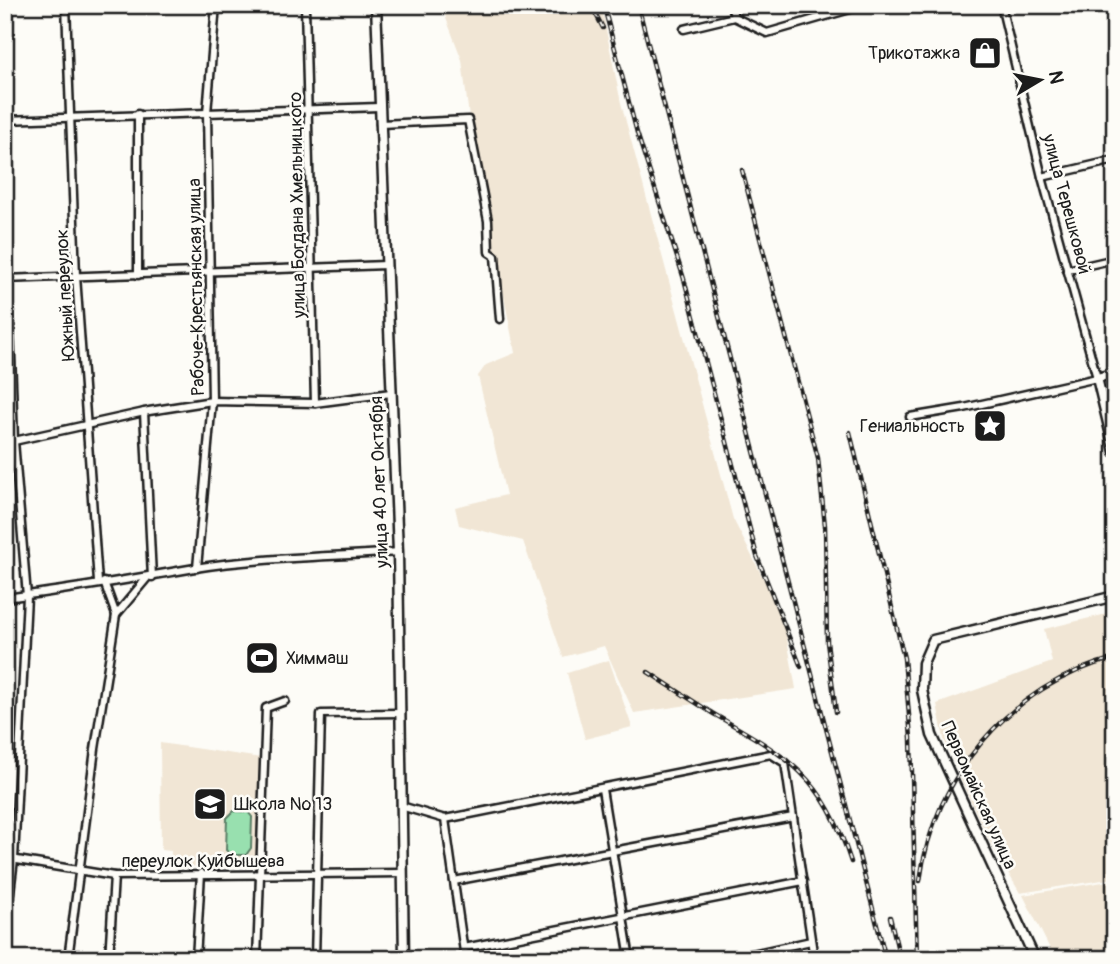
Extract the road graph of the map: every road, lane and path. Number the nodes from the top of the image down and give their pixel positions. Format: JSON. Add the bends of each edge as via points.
{"nodes":[{"id":1,"x":66,"y":5,"type":"edge"},
{"id":2,"x":216,"y":5,"type":"edge"},
{"id":3,"x":305,"y":5,"type":"edge"},
{"id":4,"x":376,"y":5,"type":"edge"},
{"id":5,"x":731,"y":5,"type":"edge"},
{"id":6,"x":864,"y":5,"type":"edge"},
{"id":7,"x":1001,"y":5,"type":"edge"},
{"id":8,"x":734,"y":17,"type":"junction"},
{"id":9,"x":684,"y":29,"type":"dead end"},
{"id":10,"x":379,"y":107,"type":"junction"},
{"id":11,"x":310,"y":110,"type":"junction"},
{"id":12,"x":207,"y":113,"type":"junction"},
{"id":13,"x":138,"y":114,"type":"junction"},
{"id":14,"x":71,"y":116,"type":"junction"},
{"id":15,"x":5,"y":120,"type":"edge"},
{"id":16,"x":380,"y":124,"type":"junction"},
{"id":17,"x":1115,"y":160,"type":"edge"},
{"id":18,"x":1042,"y":177,"type":"junction"},
{"id":19,"x":5,"y":194,"type":"edge"},
{"id":20,"x":1115,"y":259,"type":"edge"},
{"id":21,"x":386,"y":265,"type":"junction"},
{"id":22,"x":311,"y":266,"type":"junction"},
{"id":23,"x":1067,"y":270,"type":"junction"},
{"id":24,"x":210,"y":274,"type":"junction"},
{"id":25,"x":138,"y":275,"type":"junction"},
{"id":26,"x":76,"y":276,"type":"junction"},
{"id":27,"x":6,"y":279,"type":"edge"},
{"id":28,"x":500,"y":319,"type":"dead end"},
{"id":29,"x":9,"y":325,"type":"dead end"},
{"id":30,"x":1115,"y":373,"type":"edge"},
{"id":31,"x":1097,"y":377,"type":"junction"},
{"id":32,"x":391,"y":393,"type":"junction"},
{"id":33,"x":212,"y":401,"type":"junction"},
{"id":34,"x":314,"y":404,"type":"junction"},
{"id":35,"x":144,"y":412,"type":"junction"},
{"id":36,"x":910,"y":417,"type":"dead end"},
{"id":37,"x":88,"y":425,"type":"junction"},
{"id":38,"x":14,"y":442,"type":"junction"},
{"id":39,"x":5,"y":443,"type":"edge"},
{"id":40,"x":1115,"y":452,"type":"edge"},
{"id":41,"x":398,"y":552,"type":"junction"},
{"id":42,"x":197,"y":568,"type":"junction"},
{"id":43,"x":150,"y":578,"type":"junction"},
{"id":44,"x":101,"y":582,"type":"junction"},
{"id":45,"x":27,"y":596,"type":"junction"},
{"id":46,"x":1115,"y":596,"type":"edge"},
{"id":47,"x":5,"y":598,"type":"edge"},
{"id":48,"x":116,"y":615,"type":"junction"},
{"id":49,"x":285,"y":701,"type":"dead end"},
{"id":50,"x":400,"y":713,"type":"junction"},
{"id":51,"x":602,"y":789,"type":"junction"},
{"id":52,"x":401,"y":806,"type":"junction"},
{"id":53,"x":793,"y":817,"type":"junction"},
{"id":54,"x":445,"y":819,"type":"junction"},
{"id":55,"x":614,"y":853,"type":"junction"},
{"id":56,"x":5,"y":858,"type":"edge"},
{"id":57,"x":14,"y":859,"type":"junction"},
{"id":58,"x":80,"y":872,"type":"junction"},
{"id":59,"x":201,"y":873,"type":"junction"},
{"id":60,"x":402,"y":873,"type":"junction"},
{"id":61,"x":318,"y":875,"type":"junction"},
{"id":62,"x":114,"y":876,"type":"junction"},
{"id":63,"x":261,"y":876,"type":"junction"},
{"id":64,"x":454,"y":881,"type":"junction"},
{"id":65,"x":803,"y":881,"type":"junction"},
{"id":66,"x":623,"y":918,"type":"junction"},
{"id":67,"x":5,"y":934,"type":"edge"},
{"id":68,"x":811,"y":941,"type":"junction"},
{"id":69,"x":464,"y":948,"type":"junction"},
{"id":70,"x":68,"y":959,"type":"edge"},
{"id":71,"x":109,"y":959,"type":"edge"},
{"id":72,"x":196,"y":959,"type":"edge"},
{"id":73,"x":257,"y":959,"type":"edge"},
{"id":74,"x":315,"y":959,"type":"edge"},
{"id":75,"x":404,"y":959,"type":"edge"},
{"id":76,"x":465,"y":959,"type":"edge"},
{"id":77,"x":630,"y":959,"type":"edge"},
{"id":78,"x":729,"y":959,"type":"edge"},
{"id":79,"x":814,"y":959,"type":"edge"},
{"id":80,"x":1035,"y":959,"type":"edge"}],
"edges":[{"from":1,"to":14,"type":"street","name":"Южный переулок"},
{"from":2,"to":12,"type":"street","name":"Рабоче-Крестьянская улица"},
{"from":3,"to":11,"type":"street","name":"улица Богдана Хмельницкого"},
{"from":4,"to":10,"type":"street","name":"улица 40 лет Октября"},
{"from":5,"to":8,"type":"street"},
{"from":6,"to":8,"type":"street","via":[[767,33]]},
{"from":7,"to":18,"type":"street","name":"улица Терешковой"},
{"from":8,"to":9,"type":"street"},
{"from":10,"to":11,"type":"street"},
{"from":10,"to":16,"type":"street","name":"улица 40 лет Октября"},
{"from":11,"to":12,"type":"street"},
{"from":11,"to":22,"type":"street","name":"улица Богдана Хмельницкого"},
{"from":12,"to":13,"type":"street"},
{"from":12,"to":24,"type":"street","name":"Рабоче-Крестьянская улица"},
{"from":13,"to":14,"type":"street"},
{"from":13,"to":25,"type":"street"},
{"from":14,"to":15,"type":"street"},
{"from":14,"to":26,"type":"street","name":"Южный переулок"},
{"from":16,"to":21,"type":"street","name":"улица 40 лет Октября"},
{"from":16,"to":28,"type":"street","via":[[468,120],[488,221],[489,252],[495,256]]},
{"from":17,"to":18,"type":"street"},
{"from":18,"to":23,"type":"street","name":"улица Терешковой"},
{"from":19,"to":27,"type":"street"},
{"from":20,"to":23,"type":"street"},
{"from":21,"to":22,"type":"street"},
{"from":21,"to":32,"type":"street","name":"улица 40 лет Октября"},
{"from":22,"to":24,"type":"street"},
{"from":22,"to":34,"type":"street","name":"улица Богдана Хмельницкого"},
{"from":23,"to":31,"type":"street","name":"улица Терешковой"},
{"from":24,"to":25,"type":"street"},
{"from":24,"to":33,"type":"street","name":"Рабоче-Крестьянская улица"},
{"from":25,"to":26,"type":"street"},
{"from":26,"to":27,"type":"street"},
{"from":26,"to":37,"type":"street","name":"Южный переулок"},
{"from":29,"to":38,"type":"street"},
{"from":30,"to":31,"type":"street"},
{"from":31,"to":36,"type":"street"},
{"from":31,"to":40,"type":"street","name":"улица Терешковой"},
{"from":32,"to":34,"type":"street"},
{"from":32,"to":41,"type":"street","name":"улица 40 лет Октября"},
{"from":33,"to":34,"type":"street"},
{"from":33,"to":35,"type":"street"},
{"from":33,"to":42,"type":"street","name":"Рабоче-Крестьянская улица"},
{"from":35,"to":37,"type":"street"},
{"from":35,"to":43,"type":"street"},
{"from":37,"to":38,"type":"street"},
{"from":37,"to":44,"type":"street","name":"Южный переулок"},
{"from":38,"to":39,"type":"street"},
{"from":38,"to":45,"type":"street"},
{"from":41,"to":42,"type":"street"},
{"from":41,"to":50,"type":"street","name":"улица 40 лет Октября"},
{"from":42,"to":43,"type":"street"},
{"from":43,"to":44,"type":"street"},
{"from":43,"to":48,"type":"street"},
{"from":44,"to":45,"type":"street"},
{"from":44,"to":48,"type":"street","name":"Южный переулок"},
{"from":45,"to":47,"type":"street"},
{"from":45,"to":57,"type":"street"},
{"from":46,"to":80,"type":"street","name":"Первомайская улица","via":[[933,640],[922,663],[922,690],[932,735]]},
{"from":48,"to":58,"type":"street"},
{"from":49,"to":63,"type":"street","via":[[266,708]]},
{"from":50,"to":52,"type":"street","name":"улица 40 лет Октября"},
{"from":50,"to":61,"type":"street","via":[[321,714]]},
{"from":51,"to":53,"type":"street","via":[[771,754],[785,763]]},
{"from":51,"to":54,"type":"street"},
{"from":51,"to":55,"type":"street"},
{"from":52,"to":54,"type":"street"},
{"from":52,"to":60,"type":"street","name":"улица 40 лет Октября"},
{"from":53,"to":55,"type":"street"},
{"from":53,"to":65,"type":"street"},
{"from":54,"to":64,"type":"street"},
{"from":55,"to":64,"type":"street"},
{"from":55,"to":66,"type":"street"},
{"from":56,"to":57,"type":"street","name":"переулок Куйбышева"},
{"from":57,"to":58,"type":"street","name":"переулок Куйбышева"},
{"from":57,"to":67,"type":"street"},
{"from":58,"to":62,"type":"street","name":"переулок Куйбышева"},
{"from":58,"to":70,"type":"street"},
{"from":59,"to":62,"type":"street","name":"переулок Куйбышева"},
{"from":59,"to":63,"type":"street","name":"переулок Куйбышева"},
{"from":59,"to":72,"type":"street"},
{"from":60,"to":61,"type":"street","name":"переулок Куйбышева"},
{"from":60,"to":75,"type":"street","name":"улица 40 лет Октября"},
{"from":61,"to":63,"type":"street","name":"переулок Куйбышева"},
{"from":61,"to":74,"type":"street"},
{"from":62,"to":71,"type":"street"},
{"from":63,"to":73,"type":"street"},
{"from":64,"to":69,"type":"street"},
{"from":65,"to":66,"type":"street"},
{"from":65,"to":68,"type":"street"},
{"from":66,"to":69,"type":"street"},
{"from":66,"to":77,"type":"street"},
{"from":68,"to":78,"type":"street"},
{"from":68,"to":79,"type":"street"},
{"from":69,"to":76,"type":"street"}]}
